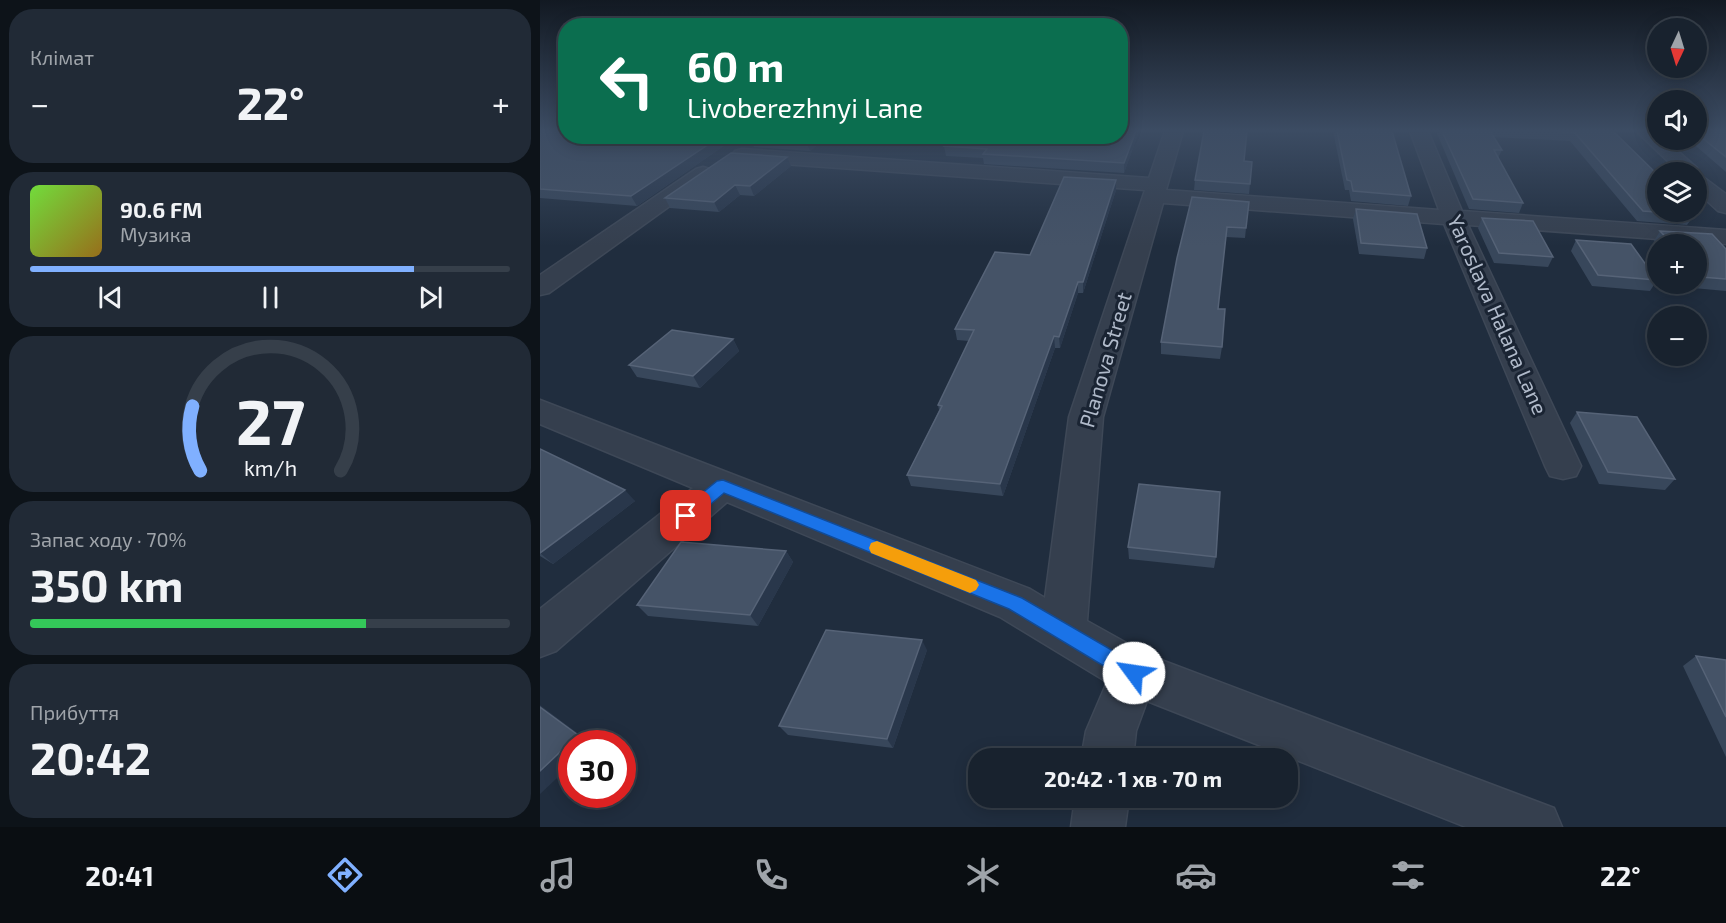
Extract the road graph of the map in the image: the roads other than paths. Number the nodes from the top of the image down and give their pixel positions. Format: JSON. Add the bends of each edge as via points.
{"nodes":[{"id":1,"x":709,"y":170,"type":"edge"},
{"id":2,"x":911,"y":170,"type":"edge"},
{"id":3,"x":1163,"y":170,"type":"edge"},
{"id":4,"x":1434,"y":170,"type":"edge"},
{"id":5,"x":1707,"y":188,"type":"edge"},
{"id":6,"x":1157,"y":191,"type":"junction"},
{"id":7,"x":1726,"y":206,"type":"edge"},
{"id":8,"x":1453,"y":217,"type":"junction"},
{"id":9,"x":1726,"y":237,"type":"edge"},
{"id":10,"x":540,"y":288,"type":"edge"},
{"id":11,"x":540,"y":411,"type":"edge"},
{"id":12,"x":1563,"y":466,"type":"dead end"},
{"id":13,"x":723,"y":485,"type":"junction"},
{"id":14,"x":1064,"y":630,"type":"junction"},
{"id":15,"x":540,"y":636,"type":"edge"},
{"id":16,"x":1134,"y":673,"type":"junction"},
{"id":17,"x":1109,"y":748,"type":"edge"},
{"id":18,"x":1101,"y":808,"type":"edge"},
{"id":19,"x":1098,"y":827,"type":"edge"},
{"id":20,"x":1535,"y":827,"type":"edge"}],
"edges":[{"from":1,"to":10,"type":"street"},
{"from":2,"to":6,"type":"street"},
{"from":3,"to":6,"type":"street","name":"Planova Street"},
{"from":4,"to":8,"type":"street","name":"Yaroslava Halana Lane"},
{"from":5,"to":7,"type":"street"},
{"from":6,"to":8,"type":"street"},
{"from":6,"to":14,"type":"street","name":"Planova Street","via":[[1086,417]]},
{"from":8,"to":9,"type":"street"},
{"from":8,"to":12,"type":"street","name":"Yaroslava Halana Lane"},
{"from":11,"to":13,"type":"street"},
{"from":13,"to":14,"type":"street","via":[[1015,603]]},
{"from":13,"to":15,"type":"street"},
{"from":14,"to":16,"type":"street"},
{"from":16,"to":17,"type":"street","via":[[1111,731]]},
{"from":16,"to":20,"type":"street"},
{"from":18,"to":19,"type":"street"}]}
